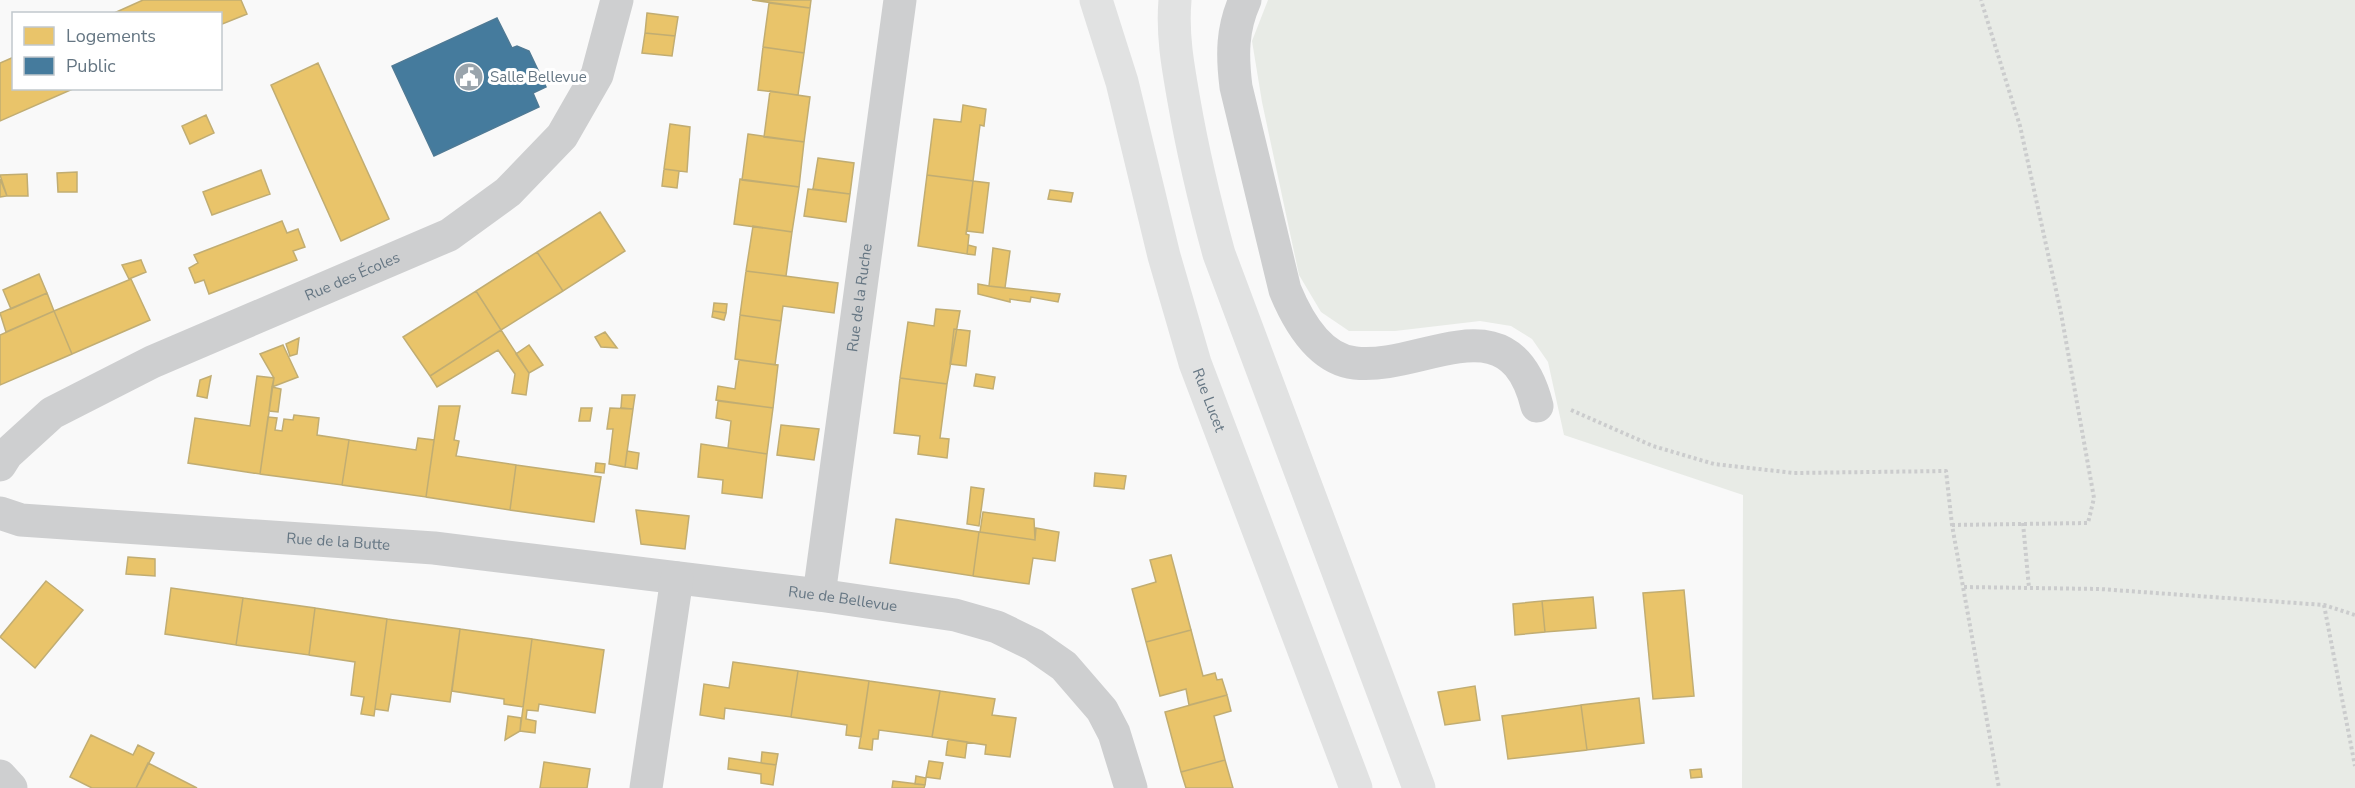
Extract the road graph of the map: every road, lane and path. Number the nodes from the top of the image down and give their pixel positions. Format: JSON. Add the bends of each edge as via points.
{"nodes":[{"id":1,"x":617,"y":0,"type":"edge"},
{"id":2,"x":900,"y":0,"type":"edge"},
{"id":3,"x":1096,"y":0,"type":"edge"},
{"id":4,"x":1174,"y":0,"type":"edge"},
{"id":5,"x":1245,"y":0,"type":"edge"},
{"id":6,"x":1981,"y":0,"type":"edge"},
{"id":7,"x":1533,"y":394,"type":"joint"},
{"id":8,"x":0,"y":465,"type":"edge"},
{"id":9,"x":0,"y":513,"type":"edge"},
{"id":10,"x":2024,"y":523,"type":"junction"},
{"id":11,"x":1952,"y":525,"type":"junction"},
{"id":12,"x":677,"y":578,"type":"junction"},
{"id":13,"x":1964,"y":587,"type":"junction"},
{"id":14,"x":2030,"y":588,"type":"junction"},
{"id":15,"x":819,"y":595,"type":"junction"},
{"id":16,"x":2324,"y":605,"type":"junction"},
{"id":17,"x":2355,"y":615,"type":"edge"},
{"id":18,"x":2355,"y":766,"type":"edge"},
{"id":19,"x":0,"y":776,"type":"edge"},
{"id":20,"x":11,"y":788,"type":"edge"},
{"id":21,"x":646,"y":788,"type":"edge"},
{"id":22,"x":1131,"y":788,"type":"edge"},
{"id":23,"x":1356,"y":788,"type":"edge"},
{"id":24,"x":1419,"y":788,"type":"edge"},
{"id":25,"x":1999,"y":788,"type":"edge"}],
"edges":[{"from":1,"to":8,"type":"street","name":"Rue des Écoles","via":[[597,75],[562,136],[508,192],[449,235],[152,362],[52,413]]},
{"from":2,"to":15,"type":"street","name":"Rue de la Ruche"},
{"from":3,"to":23,"type":"main road","name":"Rue Lucet","via":[[1122,82],[1164,256],[1195,363]]},
{"from":4,"to":24,"type":"main road","via":[[1175,54],[1196,171],[1219,254]]},
{"from":5,"to":7,"type":"street","via":[[1234,29],[1236,87],[1285,290],[1310,336],[1353,363],[1380,363],[1464,346],[1487,348],[1509,356],[1524,370]]},
{"from":6,"to":10,"type":"path","via":[[2020,126],[2061,314],[2094,498],[2088,523]]},
{"from":7,"to":11,"type":"path","via":[[1653,446],[1714,464],[1794,472],[1946,471]]},
{"from":9,"to":12,"type":"street","name":"Rue de la Butte","via":[[21,520],[434,548]]},
{"from":10,"to":11,"type":"path"},
{"from":10,"to":14,"type":"path"},
{"from":11,"to":13,"type":"path"},
{"from":12,"to":15,"type":"street","name":"Rue de Bellevue"},
{"from":12,"to":21,"type":"street"},
{"from":13,"to":14,"type":"path"},
{"from":13,"to":25,"type":"path"},
{"from":14,"to":16,"type":"path","via":[[2100,589]]},
{"from":15,"to":22,"type":"street","name":"Rue de Bellevue","via":[[956,615],[997,627],[1034,645],[1064,666],[1102,710],[1114,733]]},
{"from":16,"to":17,"type":"path"},
{"from":16,"to":18,"type":"path"},
{"from":19,"to":20,"type":"street"}]}
